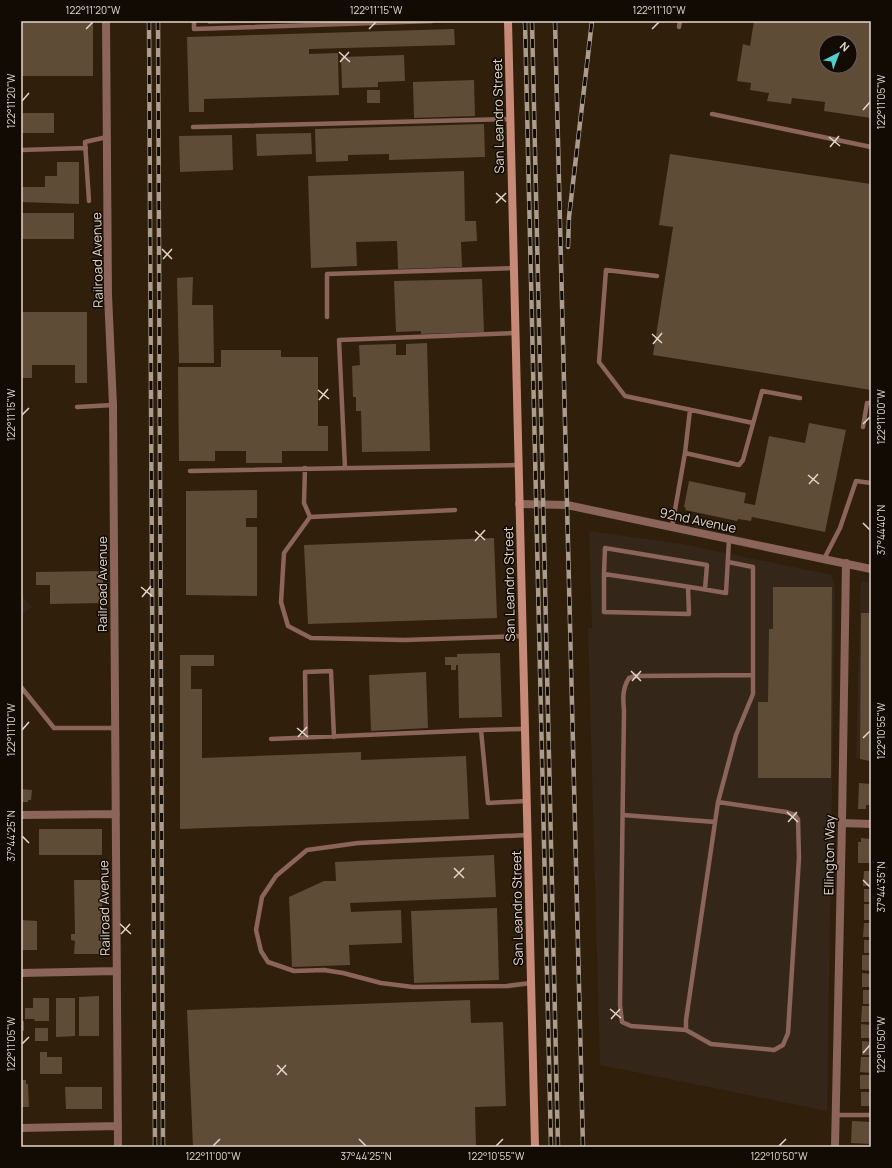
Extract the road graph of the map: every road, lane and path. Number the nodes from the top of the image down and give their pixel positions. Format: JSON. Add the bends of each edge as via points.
{"nodes":[{"id":1,"x":106,"y":21,"type":"edge"},
{"id":2,"x":194,"y":21,"type":"edge"},
{"id":3,"x":432,"y":21,"type":"edge"},
{"id":4,"x":508,"y":21,"type":"edge"},
{"id":5,"x":680,"y":21,"type":"edge"},
{"id":6,"x":679,"y":27,"type":"dead end"},
{"id":7,"x":712,"y":114,"type":"dead end"},
{"id":8,"x":510,"y":119,"type":"junction"},
{"id":9,"x":192,"y":127,"type":"dead end"},
{"id":10,"x":107,"y":137,"type":"junction"},
{"id":11,"x":871,"y":147,"type":"edge"},
{"id":12,"x":86,"y":148,"type":"junction"},
{"id":13,"x":21,"y":150,"type":"edge"},
{"id":14,"x":89,"y":201,"type":"dead end"},
{"id":15,"x":514,"y":268,"type":"junction"},
{"id":16,"x":657,"y":276,"type":"dead end"},
{"id":17,"x":108,"y":295,"type":"junction"},
{"id":18,"x":98,"y":301,"type":"dead end"},
{"id":19,"x":327,"y":317,"type":"dead end"},
{"id":20,"x":515,"y":333,"type":"junction"},
{"id":21,"x":800,"y":398,"type":"dead end"},
{"id":22,"x":871,"y":403,"type":"edge"},
{"id":23,"x":113,"y":405,"type":"junction"},
{"id":24,"x":76,"y":407,"type":"dead end"},
{"id":25,"x":690,"y":410,"type":"junction"},
{"id":26,"x":753,"y":424,"type":"junction"},
{"id":27,"x":863,"y":427,"type":"dead end"},
{"id":28,"x":685,"y":454,"type":"junction"},
{"id":29,"x":519,"y":465,"type":"junction"},
{"id":30,"x":305,"y":468,"type":"junction"},
{"id":31,"x":345,"y":468,"type":"junction"},
{"id":32,"x":190,"y":471,"type":"dead end"},
{"id":33,"x":871,"y":483,"type":"edge"},
{"id":34,"x":519,"y":504,"type":"junction"},
{"id":35,"x":455,"y":510,"type":"dead end"},
{"id":36,"x":310,"y":516,"type":"junction"},
{"id":37,"x":672,"y":527,"type":"junction"},
{"id":38,"x":730,"y":539,"type":"junction"},
{"id":39,"x":824,"y":559,"type":"junction"},
{"id":40,"x":728,"y":562,"type":"junction"},
{"id":41,"x":846,"y":563,"type":"junction"},
{"id":42,"x":871,"y":569,"type":"edge"},
{"id":43,"x":604,"y":574,"type":"junction"},
{"id":44,"x":688,"y":587,"type":"junction"},
{"id":45,"x":705,"y":589,"type":"junction"},
{"id":46,"x":522,"y":636,"type":"junction"},
{"id":47,"x":753,"y":675,"type":"junction"},
{"id":48,"x":21,"y":687,"type":"edge"},
{"id":49,"x":115,"y":728,"type":"junction"},
{"id":50,"x":524,"y":729,"type":"junction"},
{"id":51,"x":481,"y":730,"type":"junction"},
{"id":52,"x":334,"y":736,"type":"junction"},
{"id":53,"x":306,"y":737,"type":"junction"},
{"id":54,"x":271,"y":739,"type":"dead end"},
{"id":55,"x":526,"y":801,"type":"junction"},
{"id":56,"x":718,"y":802,"type":"junction"},
{"id":57,"x":116,"y":814,"type":"junction"},
{"id":58,"x":21,"y":815,"type":"edge"},
{"id":59,"x":623,"y":815,"type":"junction"},
{"id":60,"x":715,"y":822,"type":"junction"},
{"id":61,"x":842,"y":824,"type":"junction"},
{"id":62,"x":871,"y":824,"type":"edge"},
{"id":63,"x":527,"y":835,"type":"junction"},
{"id":64,"x":117,"y":971,"type":"junction"},
{"id":65,"x":21,"y":973,"type":"edge"},
{"id":66,"x":531,"y":983,"type":"junction"},
{"id":67,"x":686,"y":1030,"type":"junction"},
{"id":68,"x":836,"y":1115,"type":"junction"},
{"id":69,"x":871,"y":1115,"type":"edge"},
{"id":70,"x":118,"y":1126,"type":"junction"},
{"id":71,"x":21,"y":1128,"type":"edge"},
{"id":72,"x":118,"y":1147,"type":"edge"},
{"id":73,"x":535,"y":1147,"type":"edge"},
{"id":74,"x":835,"y":1147,"type":"edge"}],
"edges":[{"from":1,"to":10,"type":"street","name":"Railroad Avenue"},
{"from":2,"to":3,"type":"lane","via":[[194,29]]},
{"from":4,"to":8,"type":"main road","name":"San Leandro Street"},
{"from":5,"to":6,"type":"lane"},
{"from":7,"to":11,"type":"lane"},
{"from":8,"to":9,"type":"lane"},
{"from":8,"to":15,"type":"main road","name":"San Leandro Street"},
{"from":10,"to":12,"type":"lane","via":[[86,142]]},
{"from":10,"to":17,"type":"street","name":"Railroad Avenue"},
{"from":12,"to":13,"type":"lane"},
{"from":12,"to":14,"type":"lane"},
{"from":15,"to":19,"type":"lane","via":[[327,274]]},
{"from":15,"to":20,"type":"main road","name":"San Leandro Street"},
{"from":16,"to":25,"type":"lane","via":[[606,270],[599,362],[625,396]]},
{"from":17,"to":18,"type":"lane"},
{"from":17,"to":23,"type":"street","name":"Railroad Avenue"},
{"from":20,"to":29,"type":"main road","name":"San Leandro Street"},
{"from":20,"to":31,"type":"lane","via":[[339,340]]},
{"from":21,"to":26,"type":"lane","via":[[762,391]]},
{"from":22,"to":27,"type":"lane","via":[[867,403]]},
{"from":23,"to":24,"type":"lane"},
{"from":23,"to":49,"type":"street","name":"Railroad Avenue"},
{"from":25,"to":26,"type":"lane"},
{"from":25,"to":28,"type":"lane"},
{"from":26,"to":28,"type":"lane","via":[[743,460],[739,464]]},
{"from":28,"to":37,"type":"lane"},
{"from":29,"to":31,"type":"lane"},
{"from":29,"to":34,"type":"main road","name":"San Leandro Street"},
{"from":30,"to":31,"type":"lane"},
{"from":30,"to":32,"type":"lane"},
{"from":30,"to":36,"type":"lane","via":[[304,503]]},
{"from":33,"to":39,"type":"lane","via":[[856,481],[840,528]]},
{"from":34,"to":37,"type":"street","name":"92nd Avenue","via":[[568,505]]},
{"from":34,"to":46,"type":"main road","name":"San Leandro Street"},
{"from":35,"to":36,"type":"lane"},
{"from":36,"to":46,"type":"lane","via":[[284,553],[281,602],[288,626],[311,638],[404,640]]},
{"from":37,"to":38,"type":"street","name":"92nd Avenue"},
{"from":38,"to":39,"type":"street","name":"92nd Avenue"},
{"from":38,"to":40,"type":"lane"},
{"from":39,"to":41,"type":"street","name":"92nd Avenue"},
{"from":40,"to":45,"type":"lane","via":[[726,592]]},
{"from":40,"to":47,"type":"lane","via":[[753,566]]},
{"from":41,"to":42,"type":"street","name":"92nd Avenue"},
{"from":41,"to":61,"type":"street","name":"Ellington Way"},
{"from":43,"to":44,"type":"lane"},
{"from":43,"to":44,"type":"lane","via":[[604,612],[689,614]]},
{"from":43,"to":45,"type":"lane","via":[[605,548],[707,564]]},
{"from":44,"to":45,"type":"lane"},
{"from":46,"to":50,"type":"main road","name":"San Leandro Street"},
{"from":47,"to":56,"type":"lane","via":[[753,694],[736,735]]},
{"from":47,"to":59,"type":"lane","via":[[629,678],[622,695]]},
{"from":48,"to":49,"type":"lane","via":[[54,728]]},
{"from":49,"to":57,"type":"street","name":"Railroad Avenue"},
{"from":50,"to":51,"type":"lane"},
{"from":50,"to":55,"type":"main road","name":"San Leandro Street"},
{"from":51,"to":52,"type":"lane"},
{"from":51,"to":55,"type":"lane","via":[[488,803]]},
{"from":52,"to":53,"type":"lane"},
{"from":52,"to":53,"type":"lane","via":[[332,671],[305,672]]},
{"from":53,"to":54,"type":"lane"},
{"from":55,"to":63,"type":"main road","name":"San Leandro Street"},
{"from":56,"to":60,"type":"lane"},
{"from":56,"to":67,"type":"lane","via":[[786,812],[798,819],[799,858],[788,1033],[783,1045],[774,1050],[711,1044]]},
{"from":57,"to":58,"type":"street"},
{"from":57,"to":64,"type":"street","name":"Railroad Avenue"},
{"from":59,"to":60,"type":"lane"},
{"from":59,"to":67,"type":"lane","via":[[620,1005],[622,1022],[631,1026]]},
{"from":60,"to":67,"type":"lane"},
{"from":61,"to":62,"type":"street"},
{"from":61,"to":68,"type":"street","name":"Ellington Way"},
{"from":63,"to":66,"type":"main road","name":"San Leandro Street"},
{"from":63,"to":66,"type":"lane","via":[[358,843],[307,850],[276,876],[262,897],[256,930],[261,951],[268,962],[294,971],[324,970],[412,987],[507,986]]},
{"from":64,"to":65,"type":"street"},
{"from":64,"to":70,"type":"street","name":"Railroad Avenue"},
{"from":66,"to":73,"type":"main road","name":"San Leandro Street"},
{"from":68,"to":69,"type":"lane"},
{"from":68,"to":74,"type":"street","name":"Ellington Way"},
{"from":70,"to":71,"type":"street"},
{"from":70,"to":72,"type":"street","name":"Railroad Avenue"}]}
